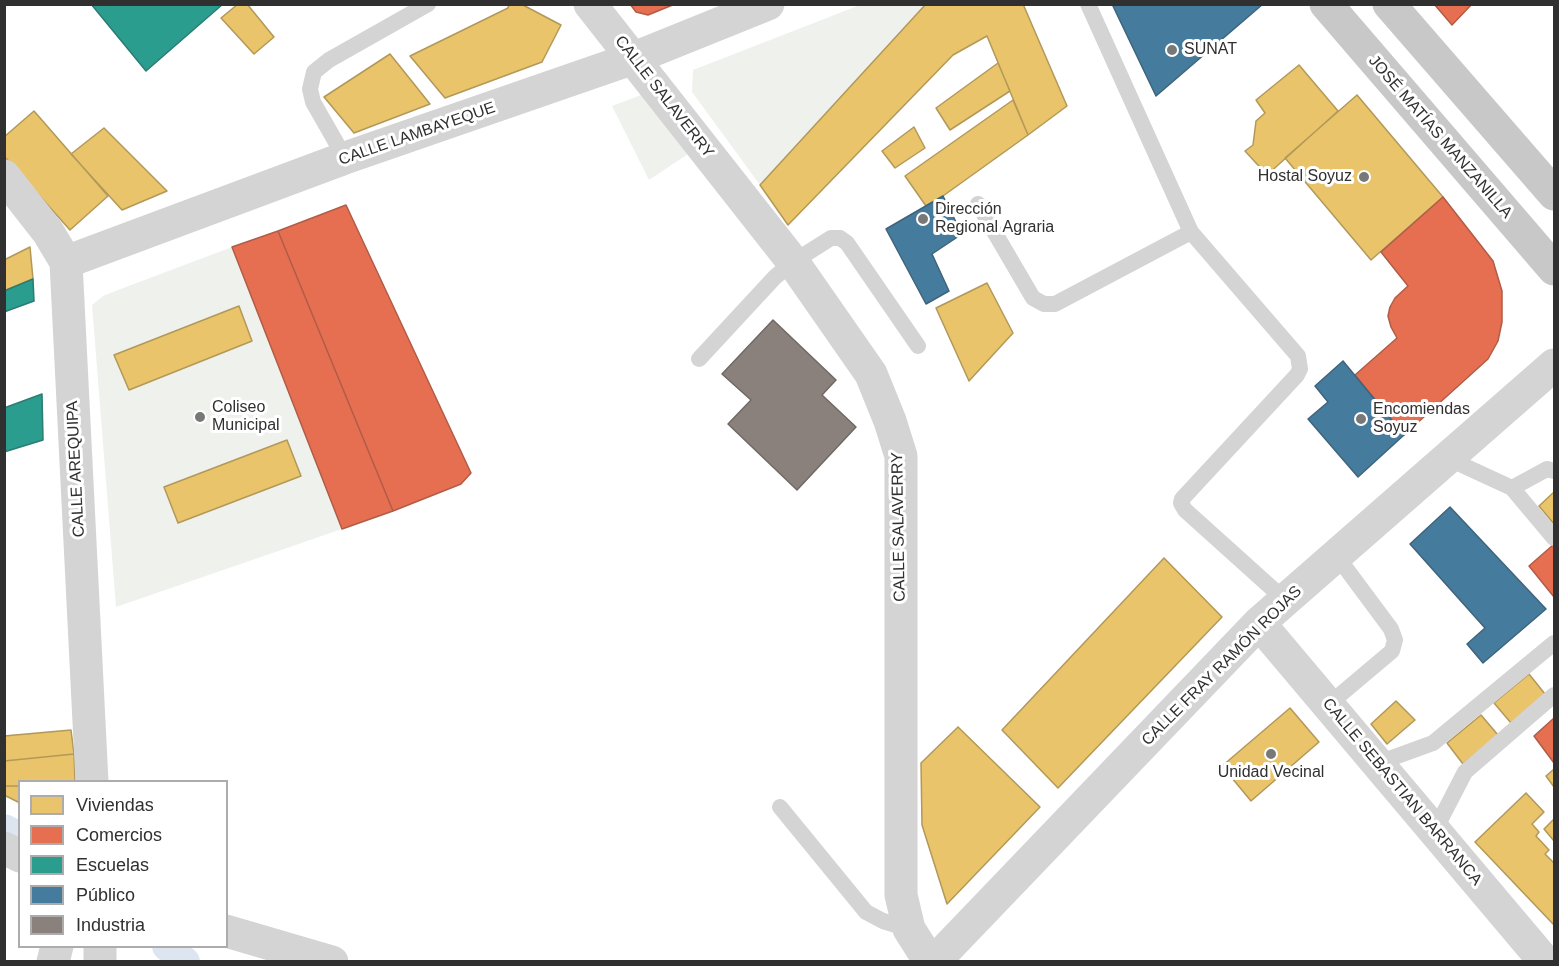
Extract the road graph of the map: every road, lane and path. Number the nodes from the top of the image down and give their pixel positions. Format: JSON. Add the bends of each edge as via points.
{"nodes":[{"id":1,"x":428,"y":4,"type":"edge"},
{"id":2,"x":590,"y":4,"type":"edge"},
{"id":3,"x":768,"y":4,"type":"edge"},
{"id":4,"x":1088,"y":4,"type":"edge"},
{"id":5,"x":1326,"y":4,"type":"edge"},
{"id":6,"x":1389,"y":4,"type":"edge"},
{"id":7,"x":634,"y":58,"type":"junction"},
{"id":8,"x":345,"y":158,"type":"junction"},
{"id":9,"x":4,"y":176,"type":"edge"},
{"id":10,"x":1554,"y":194,"type":"edge"},
{"id":11,"x":978,"y":204,"type":"dead end"},
{"id":12,"x":1191,"y":232,"type":"junction"},
{"id":13,"x":66,"y":262,"type":"junction"},
{"id":14,"x":793,"y":262,"type":"junction"},
{"id":15,"x":1554,"y":269,"type":"edge"},
{"id":16,"x":918,"y":346,"type":"dead end"},
{"id":17,"x":699,"y":359,"type":"dead end"},
{"id":18,"x":1554,"y":365,"type":"edge"},
{"id":19,"x":1447,"y":458,"type":"junction"},
{"id":20,"x":1552,"y":467,"type":"edge"},
{"id":21,"x":1512,"y":488,"type":"junction"},
{"id":22,"x":1554,"y":538,"type":"edge"},
{"id":23,"x":1336,"y":555,"type":"junction"},
{"id":24,"x":1285,"y":600,"type":"junction"},
{"id":25,"x":1259,"y":623,"type":"junction"},
{"id":26,"x":1554,"y":643,"type":"edge"},
{"id":27,"x":1554,"y":695,"type":"edge"},
{"id":28,"x":1328,"y":705,"type":"junction"},
{"id":29,"x":1378,"y":763,"type":"junction"},
{"id":30,"x":92,"y":780,"type":"edge"},
{"id":31,"x":780,"y":807,"type":"dead end"},
{"id":32,"x":1435,"y":830,"type":"junction"},
{"id":33,"x":4,"y":848,"type":"edge"},
{"id":34,"x":18,"y":855,"type":"edge"},
{"id":35,"x":909,"y":929,"type":"junction"},
{"id":36,"x":228,"y":932,"type":"edge"},
{"id":37,"x":332,"y":962,"type":"edge"},
{"id":38,"x":932,"y":962,"type":"edge"},
{"id":39,"x":1545,"y":962,"type":"edge"}],
"edges":[{"from":1,"to":8,"type":"lane","via":[[314,72],[310,89],[313,102]]},
{"from":2,"to":7,"type":"street","name":"CALLE SALAVERRY"},
{"from":3,"to":7,"type":"street","name":"CALLE LAMBAYEQUE"},
{"from":4,"to":12,"type":"lane"},
{"from":5,"to":15,"type":"main road","name":"JOSÉ MATÍAS MANZANILLA"},
{"from":6,"to":10,"type":"main road"},
{"from":7,"to":8,"type":"street","name":"CALLE LAMBAYEQUE"},
{"from":7,"to":14,"type":"street","name":"CALLE SALAVERRY"},
{"from":8,"to":13,"type":"street","name":"CALLE LAMBAYEQUE"},
{"from":9,"to":13,"type":"street","name":"CALLE AREQUIPA"},
{"from":11,"to":12,"type":"lane","via":[[1033,298],[1044,304],[1055,304]]},
{"from":12,"to":24,"type":"lane","via":[[1298,356],[1300,369],[1182,499],[1181,506]]},
{"from":13,"to":30,"type":"street","name":"CALLE AREQUIPA"},
{"from":14,"to":16,"type":"lane","via":[[831,238],[840,238]]},
{"from":14,"to":17,"type":"lane"},
{"from":14,"to":35,"type":"street","name":"CALLE SALAVERRY","via":[[871,374],[900,456],[901,895]]},
{"from":18,"to":19,"type":"street","name":"CALLE FRAY RAMÓN ROJAS"},
{"from":19,"to":21,"type":"lane"},
{"from":19,"to":23,"type":"street","name":"CALLE FRAY RAMÓN ROJAS"},
{"from":20,"to":21,"type":"lane"},
{"from":21,"to":22,"type":"lane"},
{"from":23,"to":24,"type":"street","name":"CALLE FRAY RAMÓN ROJAS"},
{"from":23,"to":28,"type":"lane","via":[[1395,640],[1392,651]]},
{"from":24,"to":25,"type":"street","name":"CALLE FRAY RAMÓN ROJAS"},
{"from":25,"to":28,"type":"street","name":"CALLE SEBASTIAN BARRANCA"},
{"from":25,"to":38,"type":"street","name":"CALLE FRAY RAMÓN ROJAS"},
{"from":26,"to":29,"type":"lane","via":[[1433,743]]},
{"from":27,"to":32,"type":"lane","via":[[1465,772]]},
{"from":28,"to":29,"type":"street","name":"CALLE SEBASTIAN BARRANCA"},
{"from":29,"to":32,"type":"street","name":"CALLE SEBASTIAN BARRANCA"},
{"from":31,"to":35,"type":"lane","via":[[866,912]]},
{"from":32,"to":39,"type":"street","name":"CALLE SEBASTIAN BARRANCA"},
{"from":33,"to":34,"type":"street"},
{"from":35,"to":38,"type":"street","name":"CALLE SALAVERRY"},
{"from":36,"to":37,"type":"street"}]}
